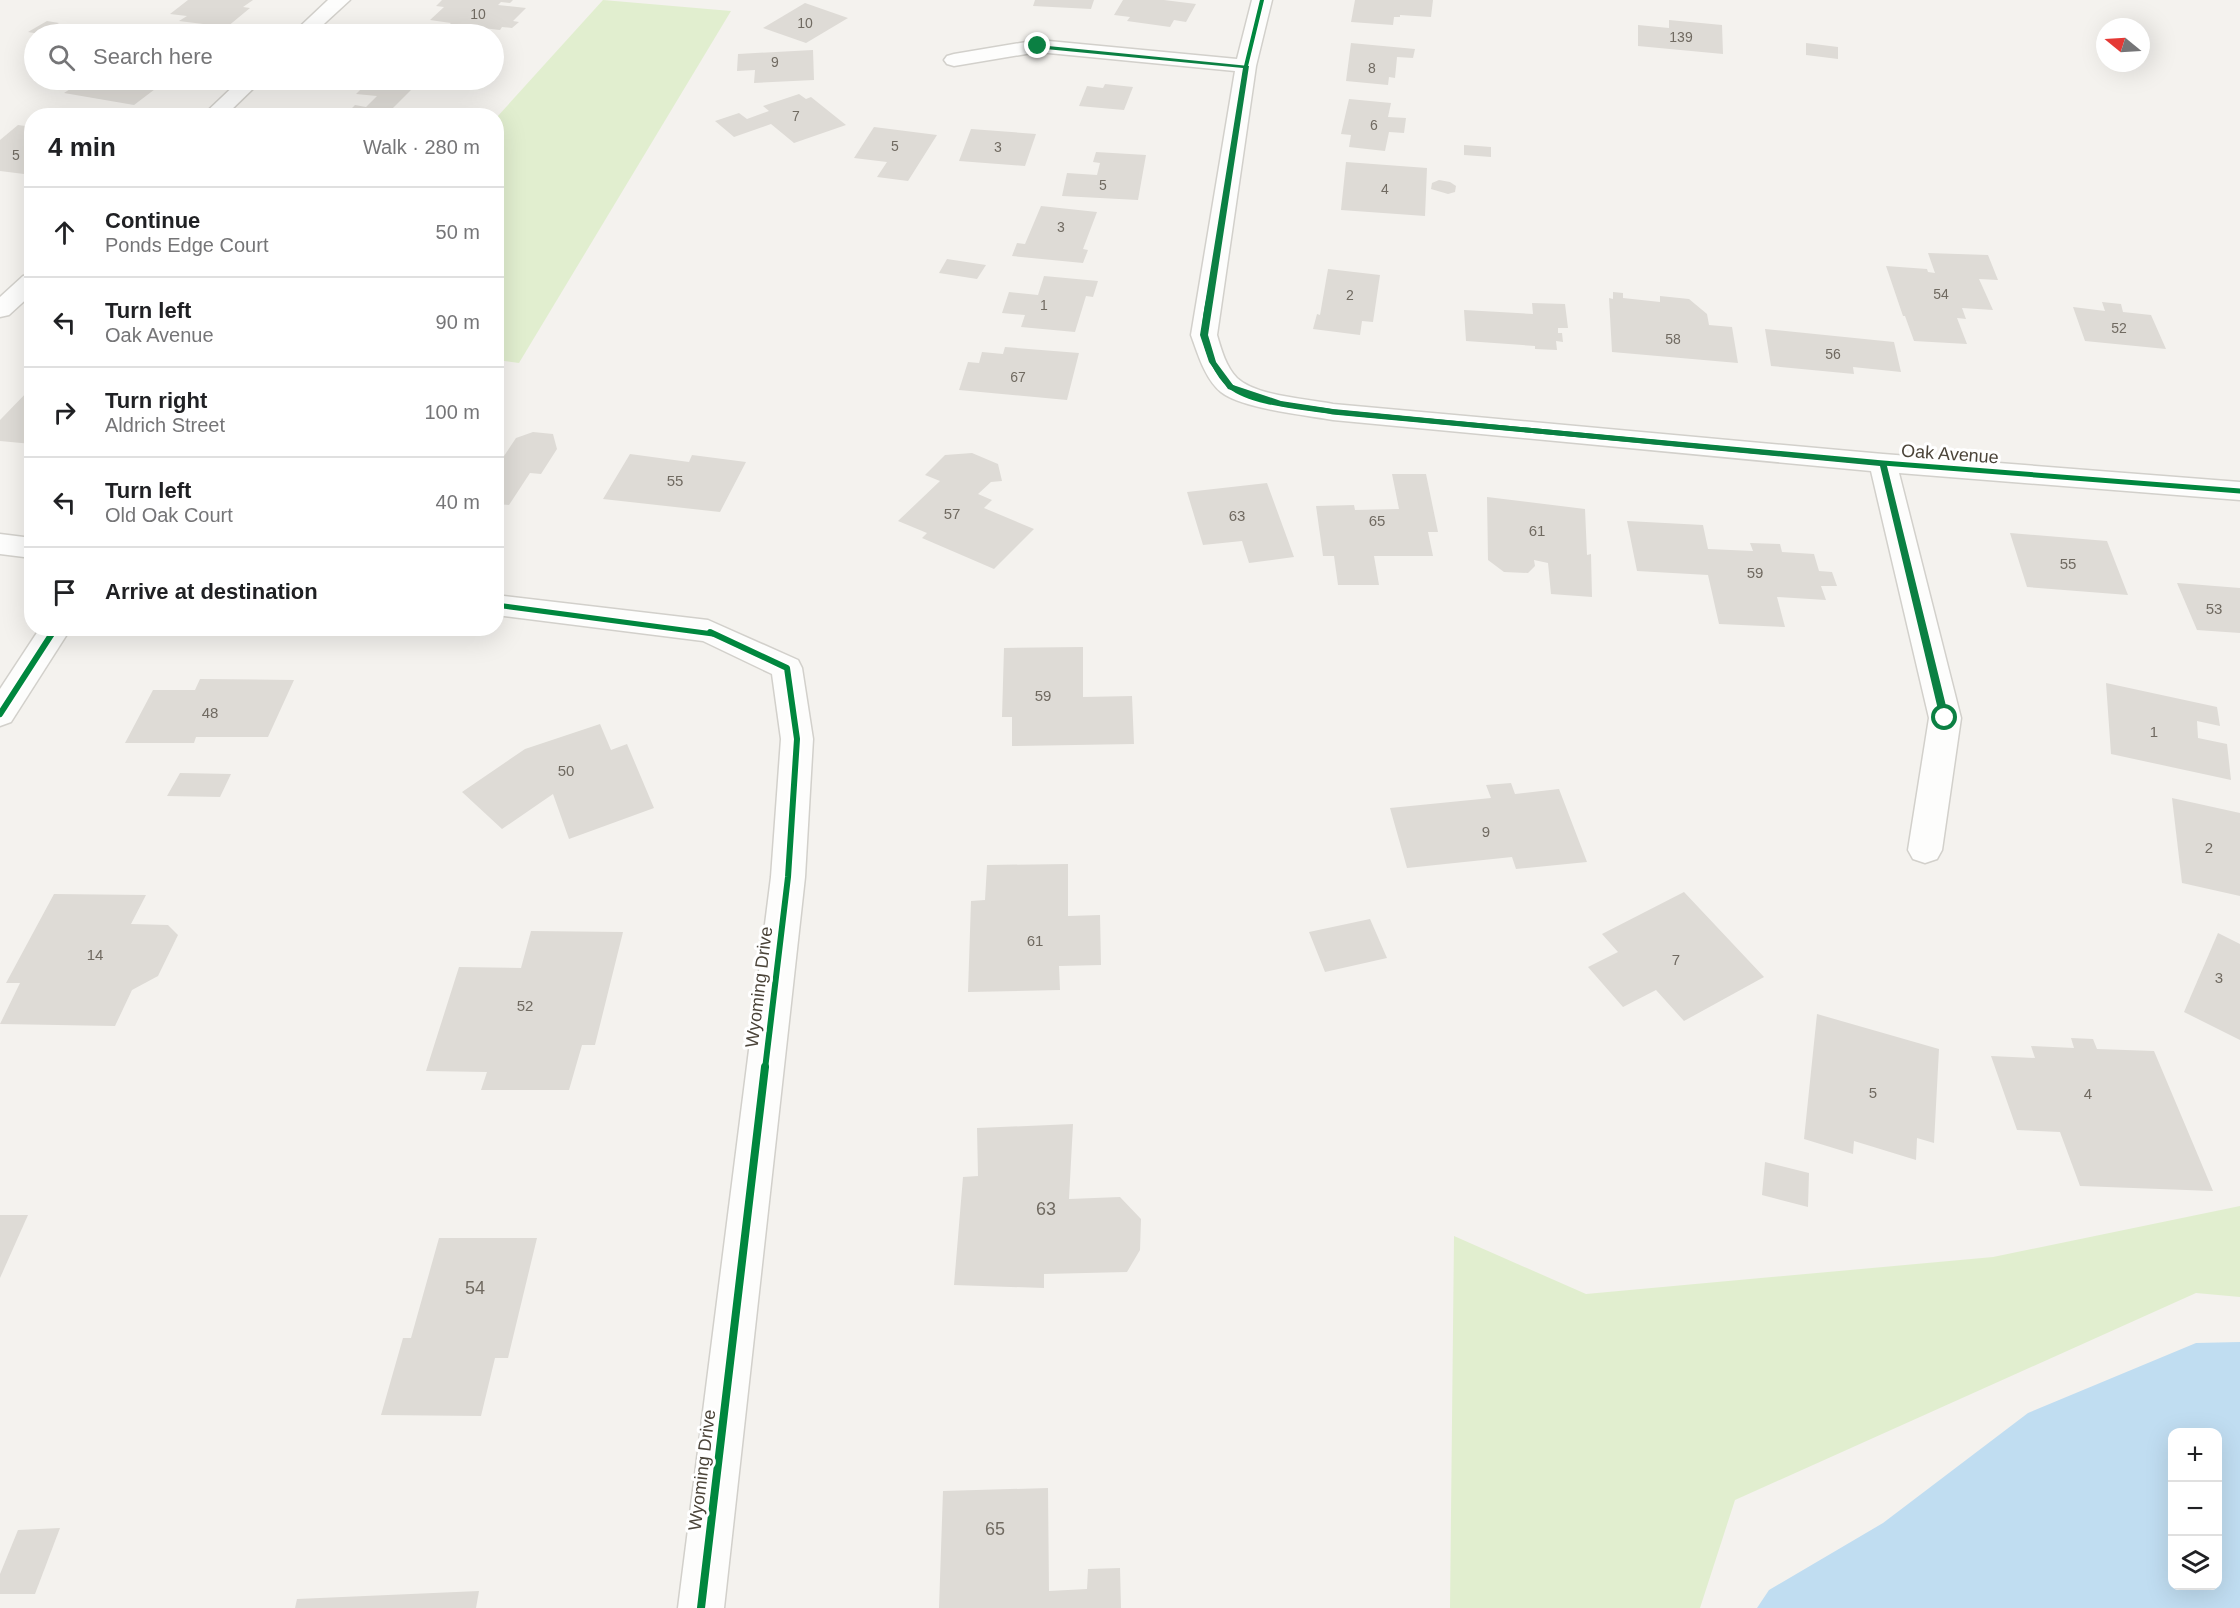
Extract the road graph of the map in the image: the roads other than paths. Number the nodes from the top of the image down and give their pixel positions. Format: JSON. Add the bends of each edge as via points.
{"nodes":[{"id":1,"x":340,"y":0,"type":"edge"},
{"id":2,"x":1262,"y":0,"type":"edge"},
{"id":3,"x":313,"y":24,"type":"edge"},
{"id":4,"x":954,"y":60,"type":"dead end"},
{"id":5,"x":1246,"y":66,"type":"junction"},
{"id":6,"x":241,"y":90,"type":"edge"},
{"id":7,"x":221,"y":108,"type":"edge"},
{"id":8,"x":24,"y":288,"type":"edge"},
{"id":9,"x":0,"y":310,"type":"edge"},
{"id":10,"x":1883,"y":464,"type":"junction"},
{"id":11,"x":2240,"y":491,"type":"edge"},
{"id":12,"x":0,"y":543,"type":"edge"},
{"id":13,"x":24,"y":547,"type":"edge"},
{"id":14,"x":504,"y":606,"type":"edge"},
{"id":15,"x":51,"y":636,"type":"edge"},
{"id":16,"x":0,"y":714,"type":"edge"},
{"id":17,"x":1925,"y":850,"type":"dead end"},
{"id":18,"x":701,"y":1608,"type":"edge"}],
"edges":[{"from":1,"to":3,"type":"street"},
{"from":2,"to":5,"type":"street"},
{"from":4,"to":5,"type":"street","via":[[1038,46]]},
{"from":5,"to":10,"type":"street","name":"Oak Avenue","via":[[1204,335],[1212,362],[1231,387],[1280,404],[1333,412]]},
{"from":6,"to":7,"type":"street"},
{"from":8,"to":9,"type":"street"},
{"from":10,"to":11,"type":"street","name":"Oak Avenue"},
{"from":10,"to":17,"type":"street","via":[[1945,718]]},
{"from":12,"to":13,"type":"street"},
{"from":14,"to":18,"type":"street","name":"Wyoming Drive","via":[[708,631],[787,668],[797,739],[788,878]]},
{"from":15,"to":16,"type":"street"}]}
